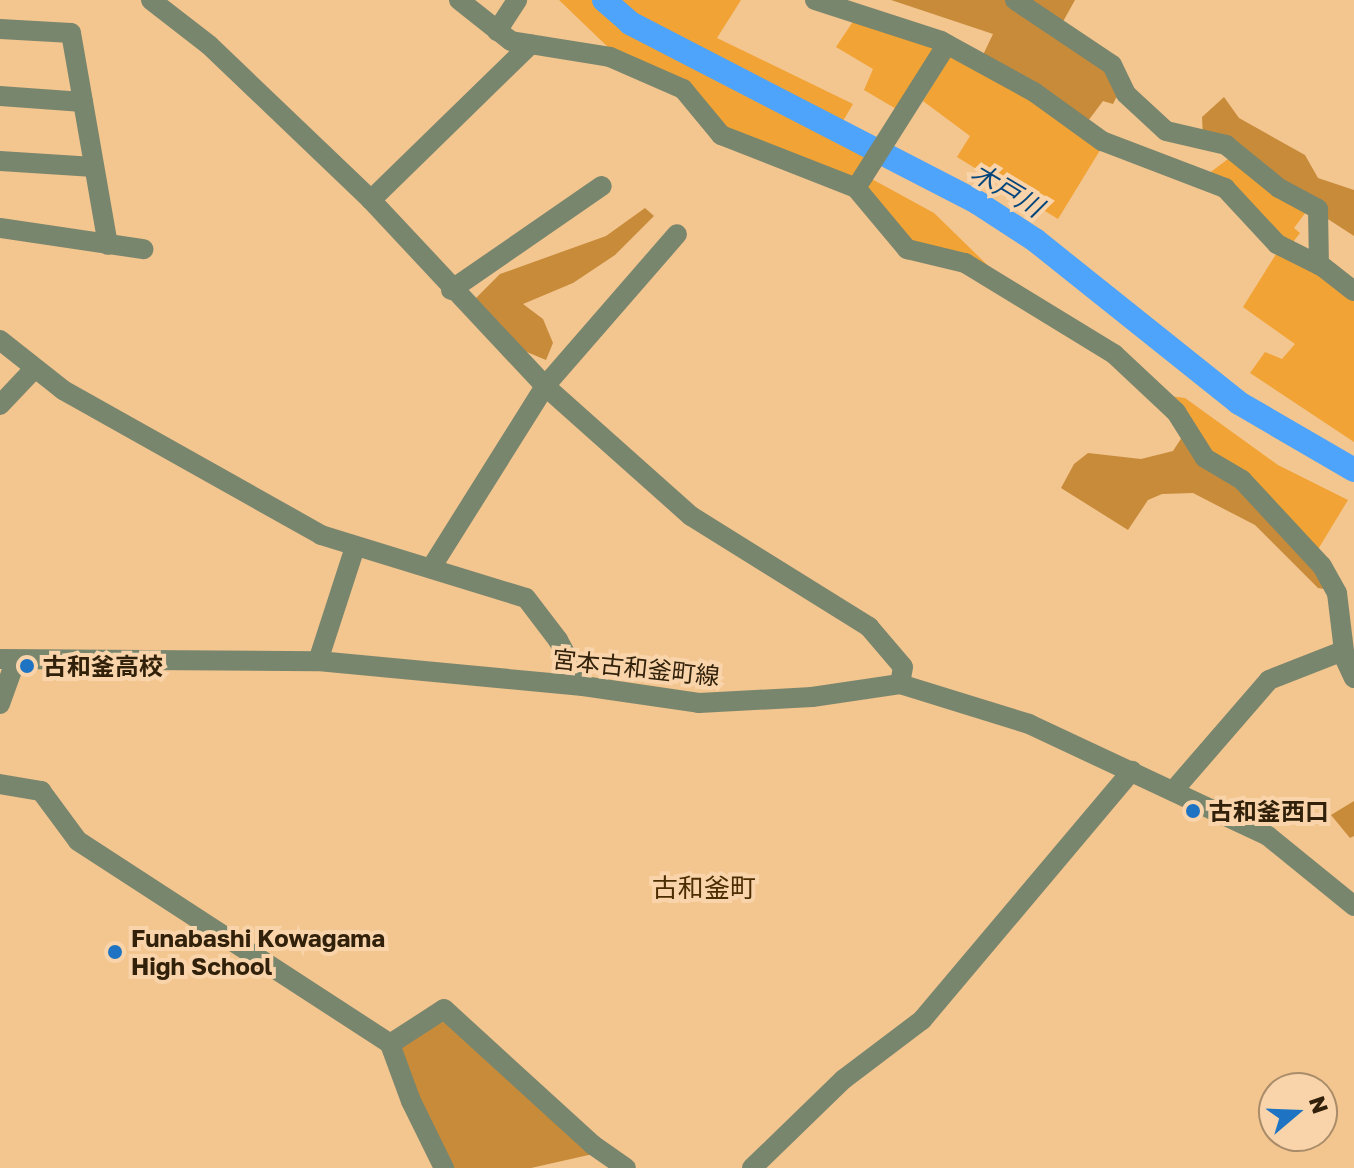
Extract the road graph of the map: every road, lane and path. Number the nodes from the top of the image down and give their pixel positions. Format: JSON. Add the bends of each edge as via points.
{"nodes":[{"id":1,"x":151,"y":0,"type":"edge"},
{"id":2,"x":459,"y":0,"type":"edge"},
{"id":3,"x":517,"y":0,"type":"edge"},
{"id":4,"x":815,"y":0,"type":"edge"},
{"id":5,"x":1015,"y":0,"type":"edge"},
{"id":6,"x":858,"y":6,"type":"edge"},
{"id":7,"x":0,"y":29,"type":"edge"},
{"id":8,"x":497,"y":31,"type":"junction"},
{"id":9,"x":531,"y":44,"type":"junction"},
{"id":10,"x":947,"y":44,"type":"junction"},
{"id":11,"x":0,"y":96,"type":"edge"},
{"id":12,"x":83,"y":102,"type":"junction"},
{"id":13,"x":0,"y":161,"type":"edge"},
{"id":14,"x":94,"y":167,"type":"junction"},
{"id":15,"x":602,"y":186,"type":"dead end"},
{"id":16,"x":856,"y":188,"type":"junction"},
{"id":17,"x":371,"y":200,"type":"junction"},
{"id":18,"x":0,"y":228,"type":"edge"},
{"id":19,"x":677,"y":234,"type":"dead end"},
{"id":20,"x":108,"y":245,"type":"junction"},
{"id":21,"x":143,"y":249,"type":"dead end"},
{"id":22,"x":1319,"y":265,"type":"junction"},
{"id":23,"x":451,"y":290,"type":"junction"},
{"id":24,"x":1354,"y":291,"type":"edge"},
{"id":25,"x":0,"y":340,"type":"edge"},
{"id":26,"x":34,"y":369,"type":"junction"},
{"id":27,"x":545,"y":386,"type":"junction"},
{"id":28,"x":0,"y":405,"type":"edge"},
{"id":29,"x":355,"y":547,"type":"junction"},
{"id":30,"x":431,"y":568,"type":"junction"},
{"id":31,"x":1343,"y":651,"type":"junction"},
{"id":32,"x":8,"y":661,"type":"edge"},
{"id":33,"x":318,"y":661,"type":"junction"},
{"id":34,"x":1354,"y":678,"type":"edge"},
{"id":35,"x":900,"y":684,"type":"junction"},
{"id":36,"x":583,"y":686,"type":"junction"},
{"id":37,"x":0,"y":704,"type":"edge"},
{"id":38,"x":1132,"y":771,"type":"junction"},
{"id":39,"x":0,"y":784,"type":"edge"},
{"id":40,"x":1173,"y":791,"type":"junction"},
{"id":41,"x":1354,"y":906,"type":"edge"},
{"id":42,"x":390,"y":1044,"type":"junction"},
{"id":43,"x":444,"y":1168,"type":"edge"},
{"id":44,"x":626,"y":1168,"type":"edge"},
{"id":45,"x":752,"y":1168,"type":"edge"}],
"edges":[{"from":1,"to":17,"type":"street","via":[[209,45]]},
{"from":2,"to":8,"type":"street"},
{"from":3,"to":8,"type":"street"},
{"from":4,"to":6,"type":"street"},
{"from":5,"to":22,"type":"street","via":[[1112,65],[1126,94],[1166,131],[1226,145],[1279,188],[1318,209]]},
{"from":6,"to":10,"type":"street"},
{"from":7,"to":12,"type":"street","via":[[71,33]]},
{"from":8,"to":9,"type":"street"},
{"from":9,"to":16,"type":"street","via":[[610,57],[683,89],[721,135]]},
{"from":9,"to":17,"type":"street"},
{"from":10,"to":16,"type":"street"},
{"from":10,"to":22,"type":"street","via":[[1034,92],[1102,141],[1225,188],[1277,244]]},
{"from":11,"to":12,"type":"street"},
{"from":12,"to":14,"type":"street"},
{"from":13,"to":14,"type":"street"},
{"from":14,"to":20,"type":"street"},
{"from":15,"to":23,"type":"street"},
{"from":16,"to":31,"type":"street","via":[[907,249],[965,263],[1114,354],[1149,383],[1176,412],[1205,458],[1242,480],[1322,566],[1337,593]]},
{"from":17,"to":23,"type":"street"},
{"from":18,"to":20,"type":"street"},
{"from":19,"to":27,"type":"street"},
{"from":20,"to":21,"type":"street"},
{"from":22,"to":24,"type":"street"},
{"from":23,"to":27,"type":"street"},
{"from":25,"to":26,"type":"street"},
{"from":26,"to":28,"type":"street"},
{"from":26,"to":29,"type":"street","via":[[254,500]]},
{"from":27,"to":30,"type":"street"},
{"from":27,"to":35,"type":"street","via":[[691,516],[869,627],[903,667]]},
{"from":29,"to":30,"type":"street"},
{"from":29,"to":33,"type":"street"},
{"from":30,"to":36,"type":"street","via":[[526,598],[558,640]]},
{"from":31,"to":34,"type":"street"},
{"from":31,"to":40,"type":"street","via":[[1269,680]]},
{"from":32,"to":33,"type":"street","name":"宮本古和釜町線"},
{"from":32,"to":37,"type":"street"},
{"from":33,"to":36,"type":"street","name":"宮本古和釜町線"},
{"from":35,"to":36,"type":"street","name":"宮本古和釜町線","via":[[812,697],[699,703]]},
{"from":35,"to":38,"type":"street","name":"宮本古和釜町線","via":[[985,707]]},
{"from":38,"to":40,"type":"street","name":"宮本古和釜町線"},
{"from":38,"to":45,"type":"street","via":[[922,1020],[844,1079]]},
{"from":39,"to":42,"type":"street","via":[[41,791],[78,841]]},
{"from":40,"to":41,"type":"street","name":"宮本古和釜町線","via":[[1268,836]]},
{"from":42,"to":43,"type":"street"},
{"from":42,"to":44,"type":"street","via":[[444,1009],[593,1145]]}]}
